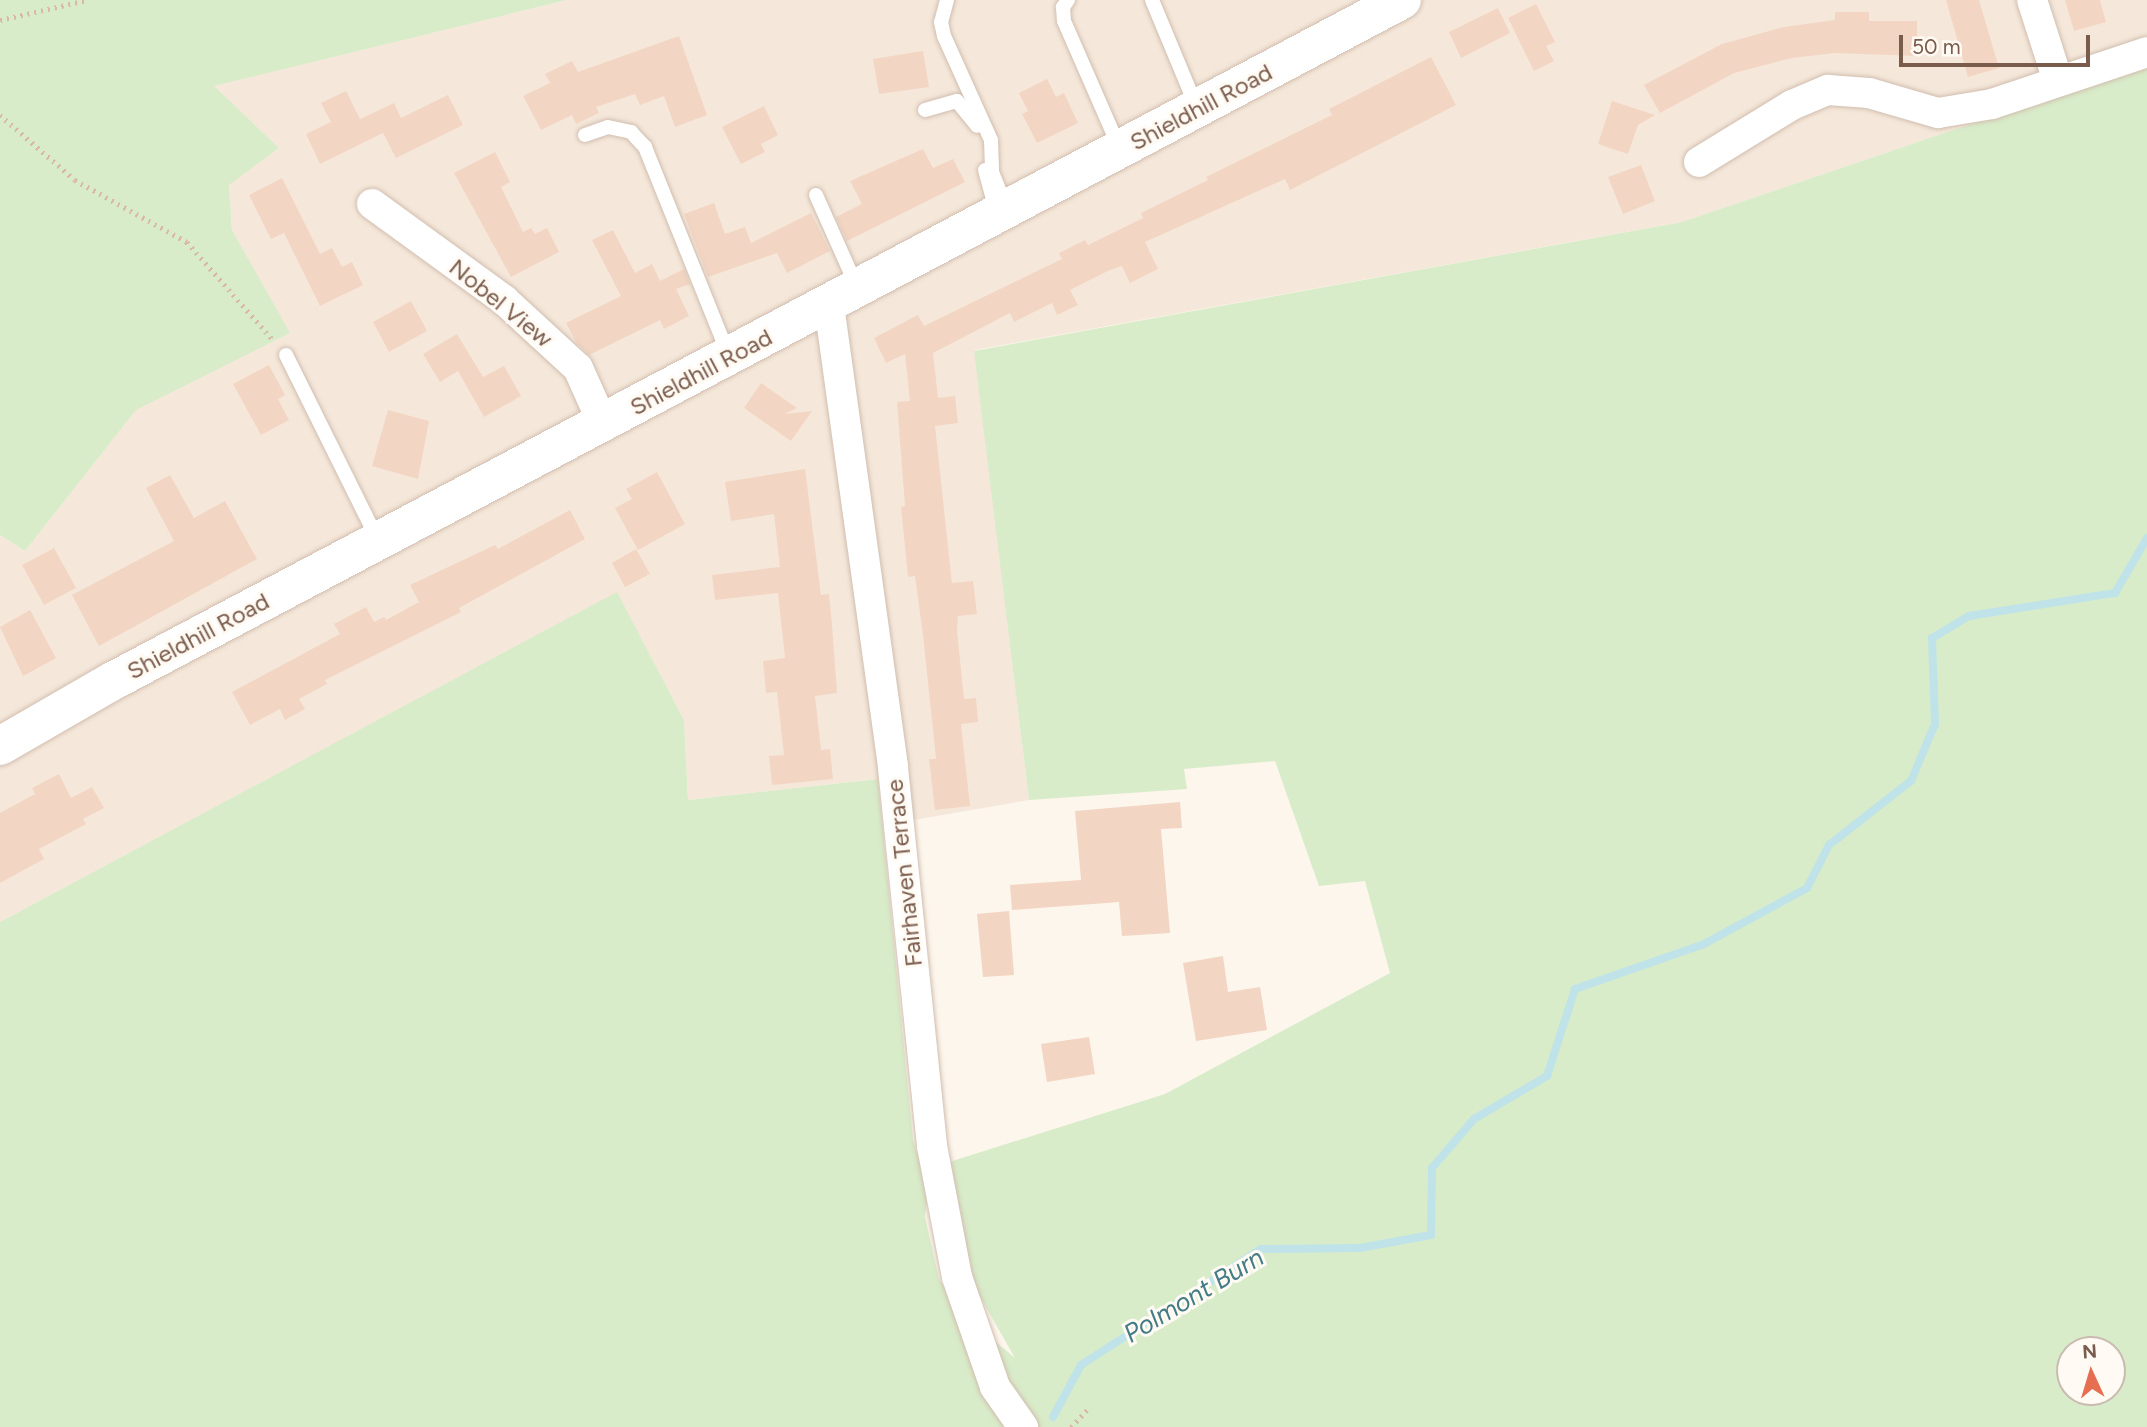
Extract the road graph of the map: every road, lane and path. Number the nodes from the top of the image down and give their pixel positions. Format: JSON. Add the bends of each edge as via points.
{"nodes":[{"id":1,"x":87,"y":0,"type":"edge"},
{"id":2,"x":947,"y":0,"type":"edge"},
{"id":3,"x":1068,"y":0,"type":"edge"},
{"id":4,"x":1152,"y":0,"type":"edge"},
{"id":5,"x":1400,"y":0,"type":"edge"},
{"id":6,"x":2032,"y":0,"type":"edge"},
{"id":7,"x":0,"y":20,"type":"edge"},
{"id":8,"x":2147,"y":52,"type":"edge"},
{"id":9,"x":2058,"y":81,"type":"junction"},
{"id":10,"x":1197,"y":109,"type":"junction"},
{"id":11,"x":925,"y":110,"type":"dead end"},
{"id":12,"x":0,"y":115,"type":"edge"},
{"id":13,"x":585,"y":135,"type":"dead end"},
{"id":14,"x":1121,"y":150,"type":"junction"},
{"id":15,"x":1699,"y":162,"type":"dead end"},
{"id":16,"x":816,"y":195,"type":"dead end"},
{"id":17,"x":372,"y":204,"type":"dead end"},
{"id":18,"x":1002,"y":213,"type":"junction"},
{"id":19,"x":844,"y":297,"type":"junction"},
{"id":20,"x":286,"y":355,"type":"joint"},
{"id":21,"x":730,"y":357,"type":"junction"},
{"id":22,"x":603,"y":424,"type":"junction"},
{"id":23,"x":379,"y":541,"type":"junction"},
{"id":24,"x":0,"y":746,"type":"edge"},
{"id":25,"x":1089,"y":1408,"type":"dead end"},
{"id":26,"x":1023,"y":1427,"type":"edge"},
{"id":27,"x":1071,"y":1427,"type":"edge"}],
"edges":[{"from":1,"to":7,"type":"path"},
{"from":2,"to":18,"type":"lane","via":[[941,22],[944,36],[990,140]]},
{"from":3,"to":14,"type":"lane","via":[[1063,7],[1064,21]]},
{"from":4,"to":10,"type":"lane"},
{"from":5,"to":10,"type":"main road","name":"Shieldhill Road"},
{"from":6,"to":9,"type":"street"},
{"from":8,"to":9,"type":"street"},
{"from":9,"to":15,"type":"street","via":[[1992,104],[1938,113],[1869,93],[1828,90],[1792,105]]},
{"from":10,"to":14,"type":"main road","name":"Shieldhill Road"},
{"from":11,"to":18,"type":"lane","via":[[957,101],[970,113],[980,130],[987,184]]},
{"from":12,"to":20,"type":"path","via":[[75,180],[187,242]]},
{"from":13,"to":21,"type":"lane","via":[[608,127],[631,132],[645,147]]},
{"from":14,"to":18,"type":"main road","name":"Shieldhill Road"},
{"from":16,"to":19,"type":"lane"},
{"from":17,"to":22,"type":"street","name":"Nobel View","via":[[504,300],[578,368]]},
{"from":18,"to":19,"type":"main road","name":"Shieldhill Road"},
{"from":19,"to":21,"type":"main road","name":"Shieldhill Road"},
{"from":19,"to":26,"type":"street","name":"Fairhaven Terrace","via":[[932,1146],[957,1277],[995,1387]]},
{"from":20,"to":23,"type":"lane"},
{"from":21,"to":22,"type":"main road","name":"Shieldhill Road"},
{"from":22,"to":23,"type":"main road","name":"Shieldhill Road"},
{"from":23,"to":24,"type":"main road","name":"Shieldhill Road"},
{"from":25,"to":27,"type":"path"}]}
